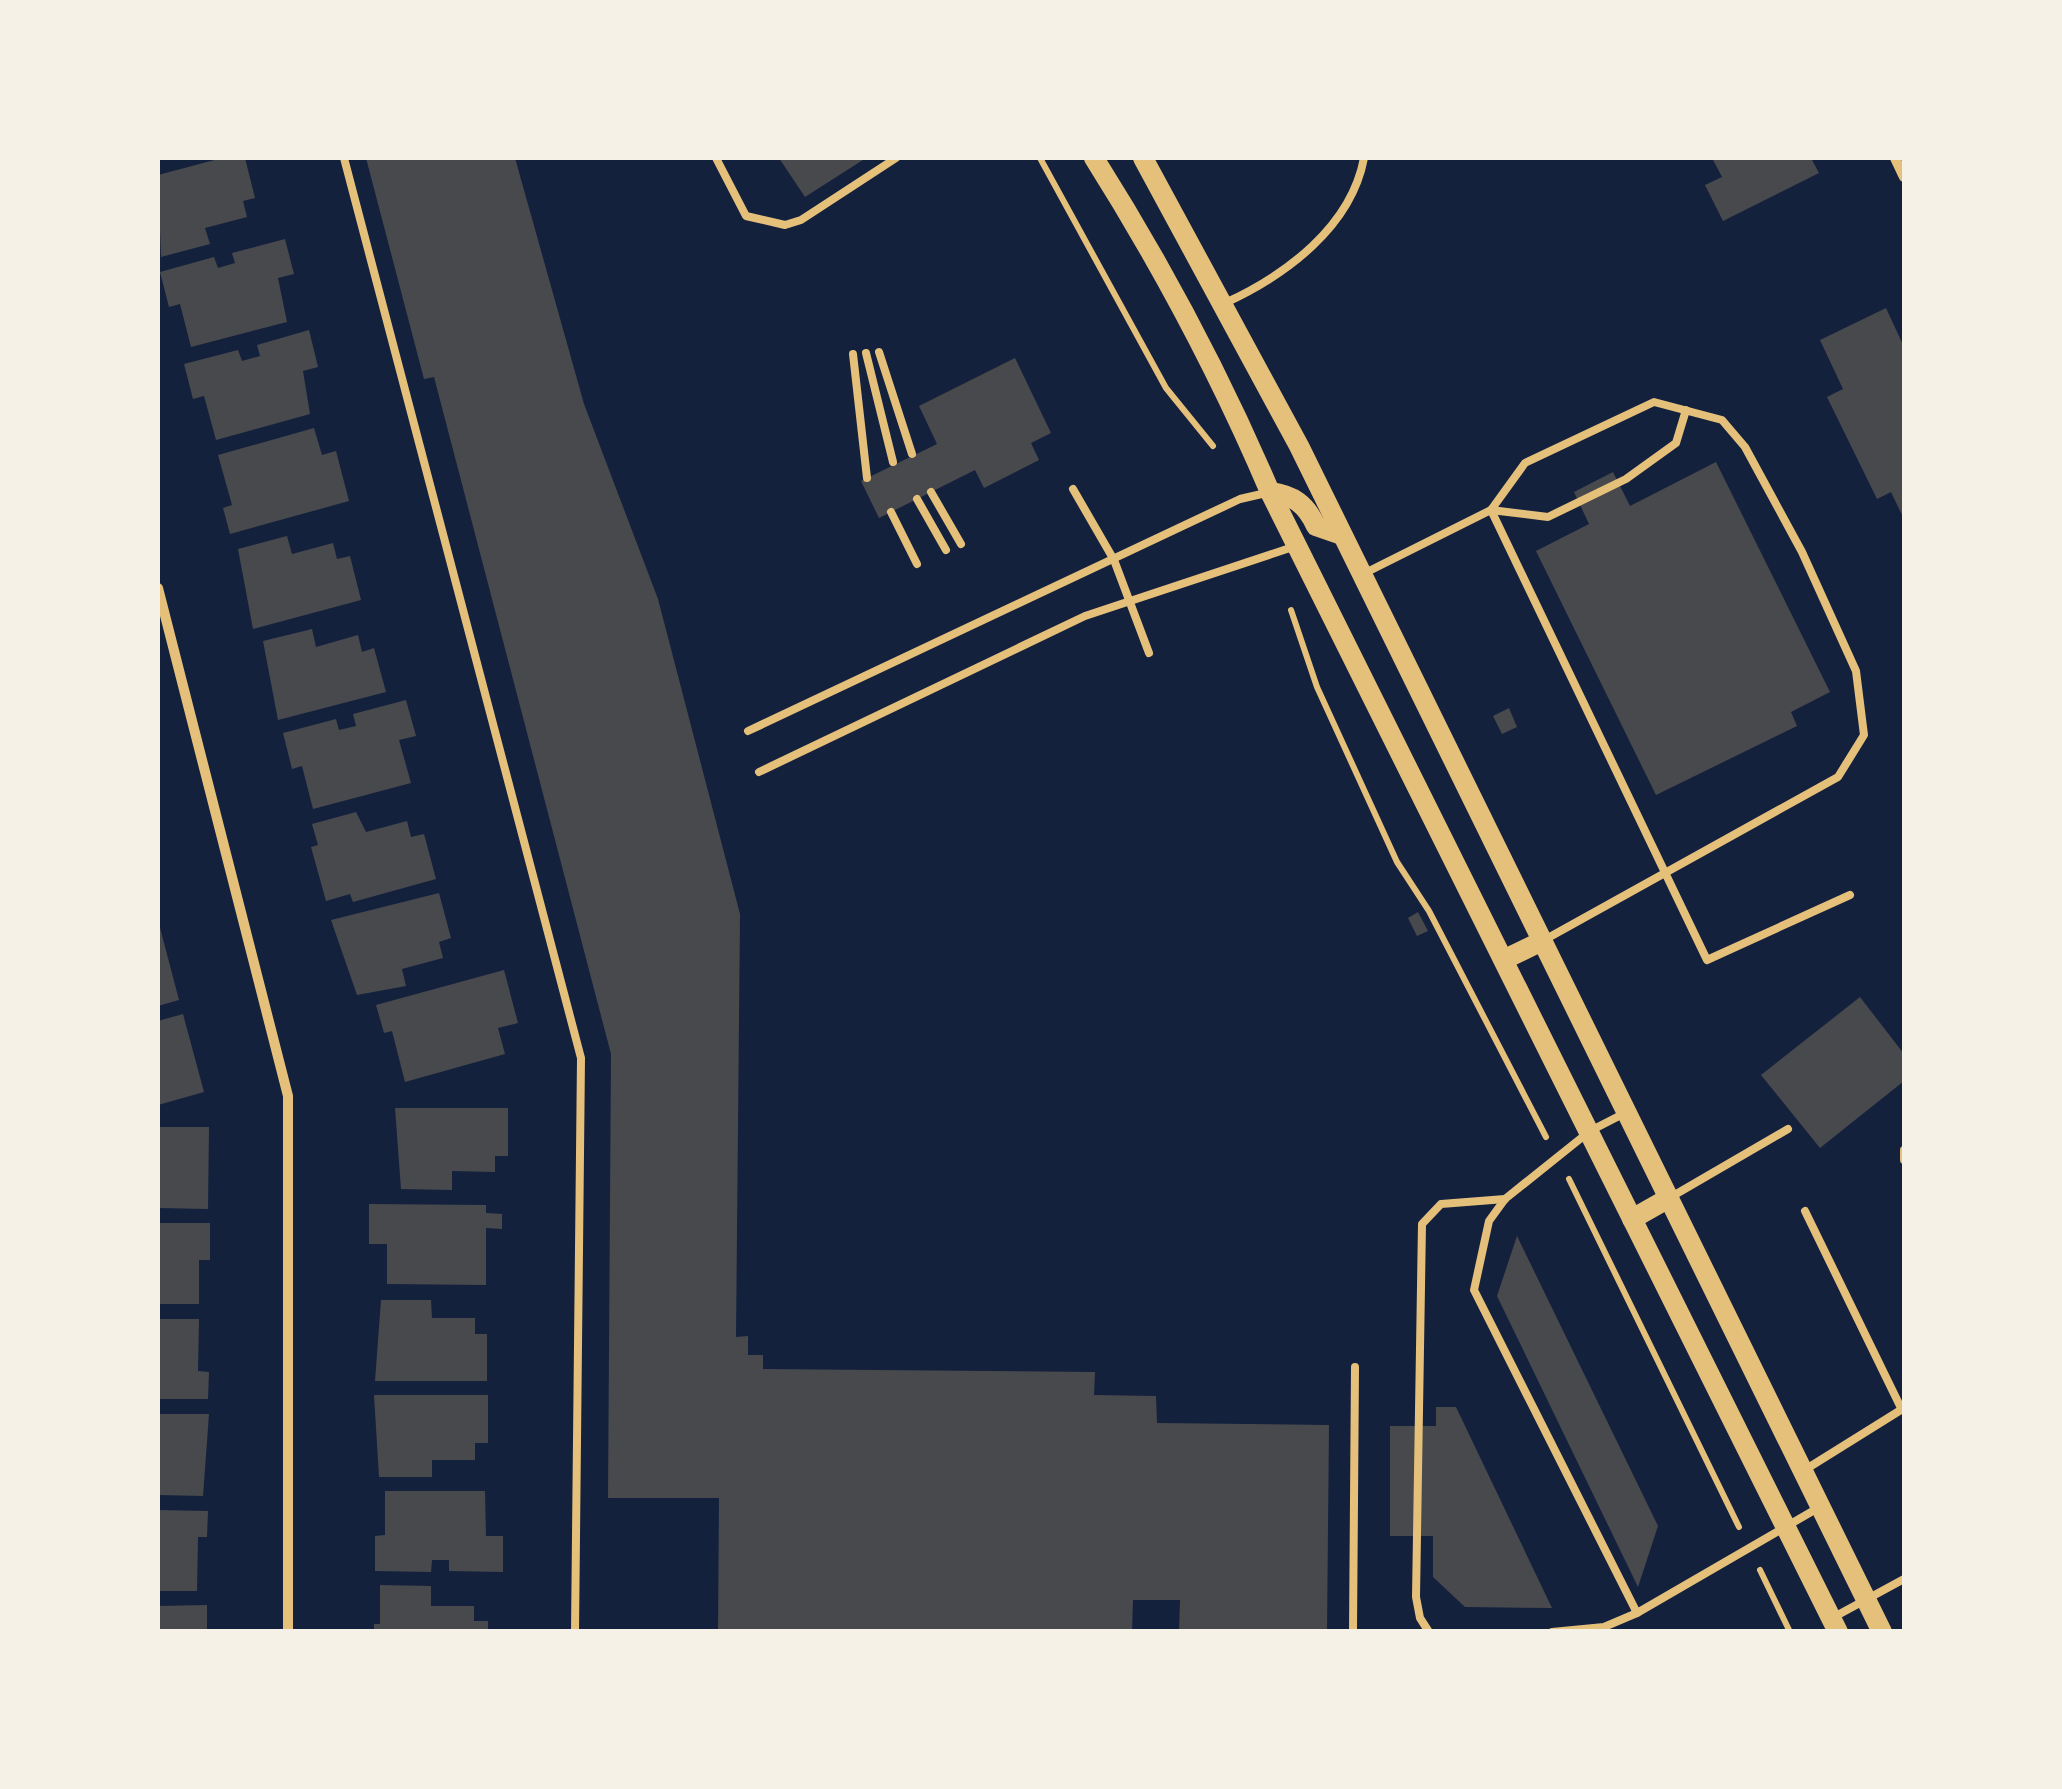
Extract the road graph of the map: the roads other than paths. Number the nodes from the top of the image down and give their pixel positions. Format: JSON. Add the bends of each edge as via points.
{"nodes":[{"id":1,"x":344,"y":158,"type":"edge"},
{"id":2,"x":716,"y":158,"type":"edge"},
{"id":3,"x":896,"y":158,"type":"edge"},
{"id":4,"x":1094,"y":158,"type":"edge"},
{"id":5,"x":1143,"y":158,"type":"edge"},
{"id":6,"x":1364,"y":158,"type":"edge"},
{"id":7,"x":1895,"y":158,"type":"edge"},
{"id":8,"x":1904,"y":177,"type":"edge"},
{"id":9,"x":1225,"y":303,"type":"junction"},
{"id":10,"x":879,"y":352,"type":"dead end"},
{"id":11,"x":866,"y":353,"type":"dead end"},
{"id":12,"x":853,"y":354,"type":"dead end"},
{"id":13,"x":1686,"y":410,"type":"junction"},
{"id":14,"x":912,"y":454,"type":"dead end"},
{"id":15,"x":893,"y":462,"type":"dead end"},
{"id":16,"x":867,"y":478,"type":"dead end"},
{"id":17,"x":1073,"y":489,"type":"dead end"},
{"id":18,"x":931,"y":492,"type":"dead end"},
{"id":19,"x":1270,"y":492,"type":"junction"},
{"id":20,"x":917,"y":499,"type":"dead end"},
{"id":21,"x":1490,"y":510,"type":"junction"},
{"id":22,"x":891,"y":512,"type":"dead end"},
{"id":23,"x":1342,"y":535,"type":"junction"},
{"id":24,"x":961,"y":544,"type":"dead end"},
{"id":25,"x":1298,"y":545,"type":"junction"},
{"id":26,"x":946,"y":550,"type":"dead end"},
{"id":27,"x":1114,"y":560,"type":"junction"},
{"id":28,"x":917,"y":564,"type":"dead end"},
{"id":29,"x":1361,"y":575,"type":"junction"},
{"id":30,"x":158,"y":588,"type":"edge"},
{"id":31,"x":1129,"y":602,"type":"junction"},
{"id":32,"x":1148,"y":653,"type":"dead end"},
{"id":33,"x":748,"y":731,"type":"dead end"},
{"id":34,"x":759,"y":772,"type":"dead end"},
{"id":35,"x":1668,"y":872,"type":"junction"},
{"id":36,"x":1850,"y":896,"type":"dead end"},
{"id":37,"x":1542,"y":941,"type":"junction"},
{"id":38,"x":1505,"y":959,"type":"junction"},
{"id":39,"x":1628,"y":1112,"type":"junction"},
{"id":40,"x":1788,"y":1129,"type":"dead end"},
{"id":41,"x":1590,"y":1131,"type":"junction"},
{"id":42,"x":1904,"y":1150,"type":"edge"},
{"id":43,"x":1904,"y":1160,"type":"edge"},
{"id":44,"x":1669,"y":1198,"type":"junction"},
{"id":45,"x":1505,"y":1199,"type":"junction"},
{"id":46,"x":1805,"y":1211,"type":"dead end"},
{"id":47,"x":1632,"y":1219,"type":"junction"},
{"id":48,"x":1355,"y":1367,"type":"dead end"},
{"id":49,"x":1903,"y":1409,"type":"edge"},
{"id":50,"x":1803,"y":1471,"type":"junction"},
{"id":51,"x":1820,"y":1506,"type":"junction"},
{"id":52,"x":1786,"y":1527,"type":"junction"},
{"id":53,"x":1904,"y":1578,"type":"edge"},
{"id":54,"x":1866,"y":1600,"type":"junction"},
{"id":55,"x":1637,"y":1613,"type":"junction"},
{"id":56,"x":1835,"y":1625,"type":"edge"},
{"id":57,"x":288,"y":1632,"type":"edge"},
{"id":58,"x":575,"y":1632,"type":"edge"},
{"id":59,"x":1353,"y":1632,"type":"edge"},
{"id":60,"x":1429,"y":1632,"type":"edge"},
{"id":61,"x":1552,"y":1632,"type":"edge"},
{"id":62,"x":1882,"y":1632,"type":"edge"}],
"edges":[{"from":1,"to":58,"type":"lane","via":[[582,1058]]},
{"from":2,"to":3,"type":"lane","via":[[746,216],[786,225]]},
{"from":4,"to":19,"type":"main road","via":[[1208,360]]},
{"from":5,"to":9,"type":"main road"},
{"from":6,"to":9,"type":"lane","via":[[1360,182],[1319,238],[1274,279]]},
{"from":7,"to":8,"type":"street"},
{"from":9,"to":23,"type":"main road"},
{"from":10,"to":14,"type":"lane"},
{"from":11,"to":15,"type":"lane"},
{"from":12,"to":16,"type":"lane"},
{"from":13,"to":21,"type":"lane","via":[[1654,402],[1525,463]]},
{"from":13,"to":21,"type":"lane","via":[[1676,443],[1626,479],[1548,517]]},
{"from":13,"to":35,"type":"lane","via":[[1722,420],[1745,447],[1856,671],[1864,735],[1838,777]]},
{"from":17,"to":27,"type":"lane"},
{"from":18,"to":24,"type":"lane"},
{"from":19,"to":23,"type":"main road","via":[[1290,495],[1316,526]]},
{"from":19,"to":25,"type":"main road"},
{"from":19,"to":27,"type":"lane","via":[[1240,499]]},
{"from":20,"to":26,"type":"lane"},
{"from":21,"to":29,"type":"lane"},
{"from":21,"to":35,"type":"lane"},
{"from":22,"to":28,"type":"lane"},
{"from":23,"to":29,"type":"main road"},
{"from":25,"to":31,"type":"lane"},
{"from":25,"to":38,"type":"main road"},
{"from":27,"to":31,"type":"lane"},
{"from":27,"to":33,"type":"lane"},
{"from":29,"to":37,"type":"main road"},
{"from":30,"to":57,"type":"street","via":[[288,1096]]},
{"from":31,"to":32,"type":"lane"},
{"from":31,"to":34,"type":"lane","via":[[1085,616]]},
{"from":35,"to":36,"type":"lane","via":[[1708,960]]},
{"from":35,"to":37,"type":"lane"},
{"from":37,"to":38,"type":"main road"},
{"from":37,"to":39,"type":"main road"},
{"from":38,"to":41,"type":"main road"},
{"from":39,"to":41,"type":"lane"},
{"from":39,"to":44,"type":"main road"},
{"from":40,"to":44,"type":"lane"},
{"from":41,"to":45,"type":"lane"},
{"from":41,"to":47,"type":"main road"},
{"from":42,"to":43,"type":"lane"},
{"from":44,"to":47,"type":"main road"},
{"from":44,"to":50,"type":"main road"},
{"from":45,"to":55,"type":"lane","via":[[1488,1221],[1474,1290]]},
{"from":45,"to":60,"type":"lane","via":[[1441,1204],[1422,1224],[1416,1597]]},
{"from":46,"to":49,"type":"lane"},
{"from":47,"to":52,"type":"main road"},
{"from":48,"to":59,"type":"lane"},
{"from":49,"to":50,"type":"lane"},
{"from":50,"to":51,"type":"main road"},
{"from":51,"to":52,"type":"lane"},
{"from":51,"to":54,"type":"main road"},
{"from":52,"to":55,"type":"lane"},
{"from":52,"to":56,"type":"main road"},
{"from":53,"to":54,"type":"lane"},
{"from":54,"to":56,"type":"lane"},
{"from":54,"to":62,"type":"main road"},
{"from":55,"to":61,"type":"lane","via":[[1604,1627]]}]}
